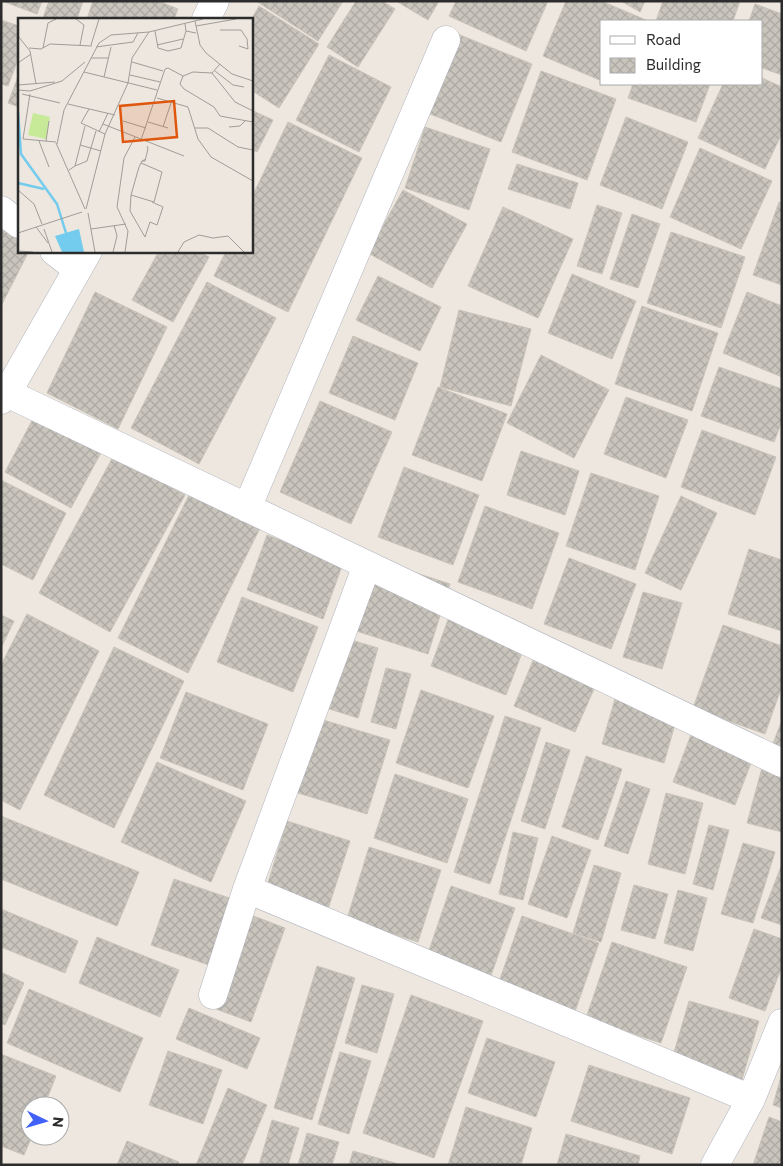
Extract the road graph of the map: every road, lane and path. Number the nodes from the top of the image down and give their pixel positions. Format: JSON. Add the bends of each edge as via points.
{"nodes":[{"id":1,"x":215,"y":1,"type":"edge"},
{"id":2,"x":206,"y":18,"type":"edge"},
{"id":3,"x":446,"y":40,"type":"dead end"},
{"id":4,"x":1,"y":210,"type":"edge"},
{"id":5,"x":18,"y":223,"type":"edge"},
{"id":6,"x":57,"y":252,"type":"edge"},
{"id":7,"x":83,"y":260,"type":"edge"},
{"id":8,"x":4,"y":396,"type":"edge"},
{"id":9,"x":247,"y":508,"type":"junction"},
{"id":10,"x":366,"y":565,"type":"junction"},
{"id":11,"x":782,"y":763,"type":"edge"},
{"id":12,"x":247,"y":889,"type":"junction"},
{"id":13,"x":212,"y":995,"type":"dead end"},
{"id":14,"x":782,"y":1023,"type":"edge"},
{"id":15,"x":751,"y":1099,"type":"junction"},
{"id":16,"x":715,"y":1165,"type":"edge"}],
"edges":[{"from":1,"to":2,"type":"street"},
{"from":3,"to":9,"type":"street"},
{"from":4,"to":5,"type":"street"},
{"from":6,"to":7,"type":"street"},
{"from":7,"to":8,"type":"street"},
{"from":8,"to":9,"type":"street"},
{"from":9,"to":10,"type":"street"},
{"from":10,"to":11,"type":"street"},
{"from":10,"to":12,"type":"street"},
{"from":12,"to":13,"type":"street"},
{"from":12,"to":15,"type":"street"},
{"from":14,"to":15,"type":"street"},
{"from":15,"to":16,"type":"street"}]}
